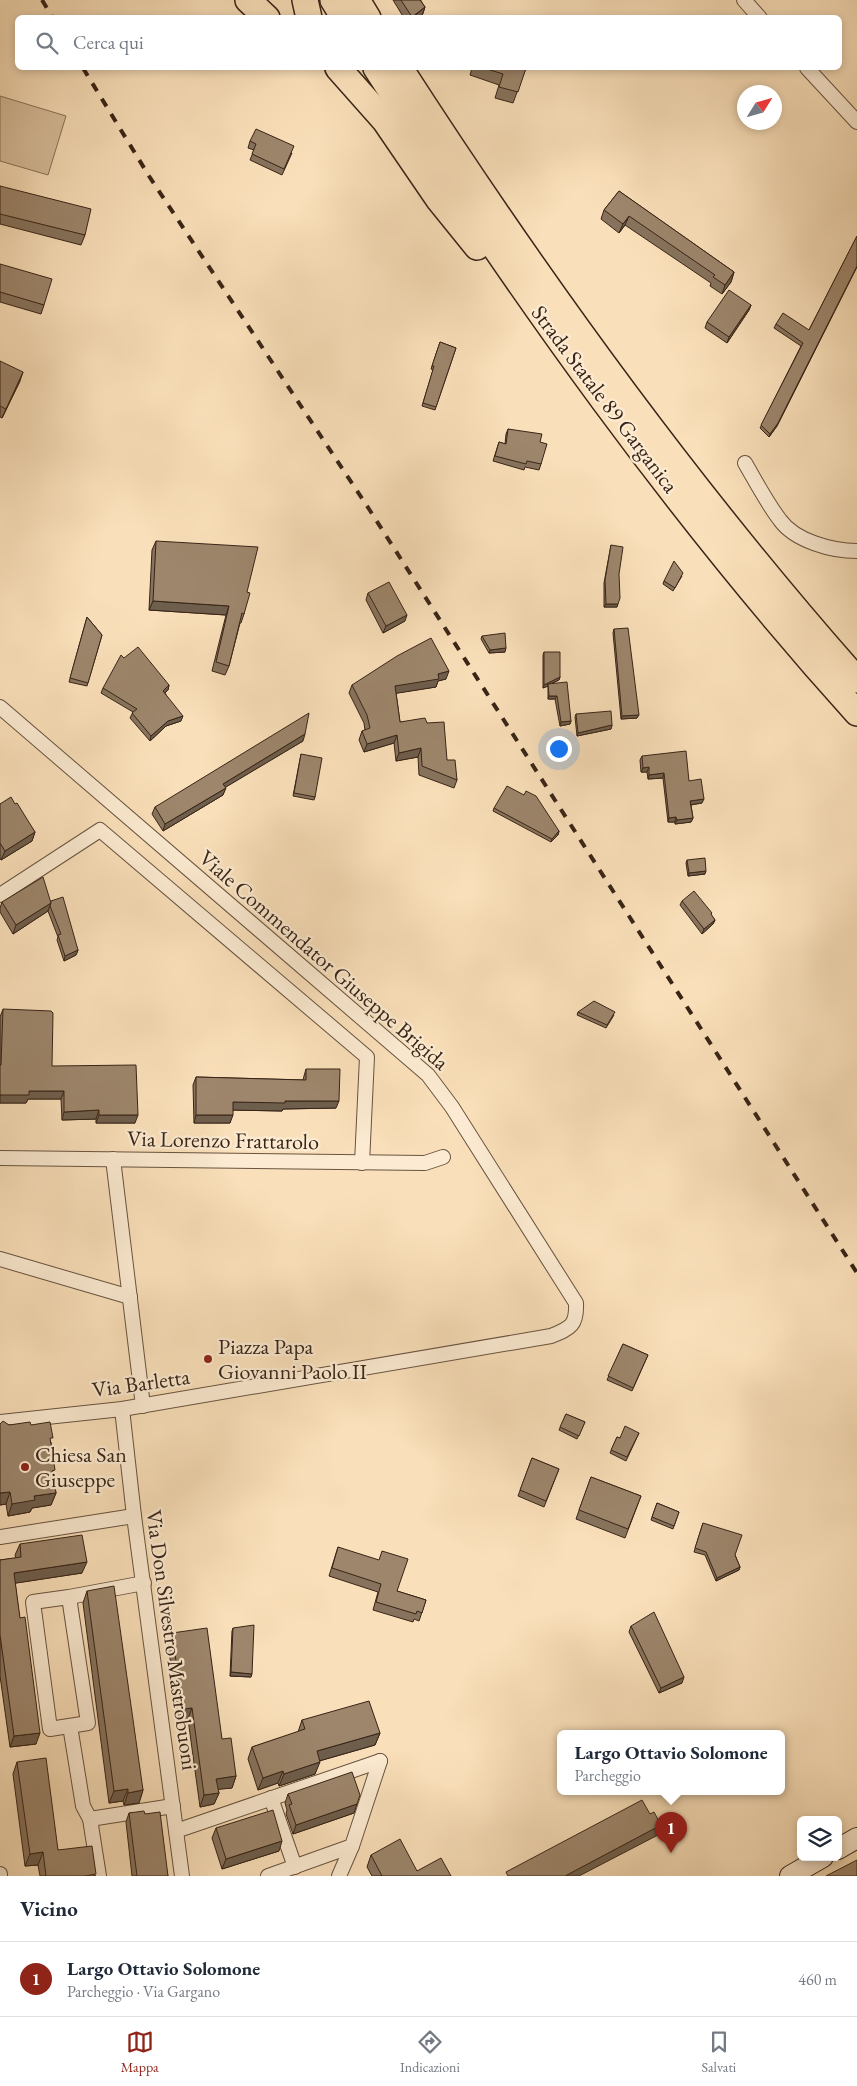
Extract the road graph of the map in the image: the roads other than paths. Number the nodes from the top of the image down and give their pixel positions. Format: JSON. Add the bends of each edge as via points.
{"nodes":[{"id":1,"x":248,"y":0,"type":"edge"},
{"id":2,"x":305,"y":0,"type":"edge"},
{"id":3,"x":333,"y":0,"type":"edge"},
{"id":4,"x":357,"y":0,"type":"edge"},
{"id":5,"x":744,"y":0,"type":"edge"},
{"id":6,"x":264,"y":15,"type":"edge"},
{"id":7,"x":308,"y":15,"type":"edge"},
{"id":8,"x":342,"y":15,"type":"edge"},
{"id":9,"x":366,"y":15,"type":"edge"},
{"id":10,"x":757,"y":15,"type":"edge"},
{"id":11,"x":340,"y":70,"type":"edge"},
{"id":12,"x":377,"y":70,"type":"edge"},
{"id":13,"x":401,"y":70,"type":"edge"},
{"id":14,"x":809,"y":70,"type":"edge"},
{"id":15,"x":857,"y":122,"type":"edge"},
{"id":16,"x":525,"y":292,"type":"junction"},
{"id":17,"x":745,"y":463,"type":"dead end"},
{"id":18,"x":716,"y":512,"type":"junction"},
{"id":19,"x":857,"y":551,"type":"edge"},
{"id":20,"x":857,"y":658,"type":"edge"},
{"id":21,"x":857,"y":680,"type":"edge"},
{"id":22,"x":0,"y":707,"type":"edge"},
{"id":23,"x":857,"y":713,"type":"edge"},
{"id":24,"x":0,"y":895,"type":"edge"},
{"id":25,"x":443,"y":1156,"type":"dead end"},
{"id":26,"x":0,"y":1158,"type":"edge"},
{"id":27,"x":113,"y":1159,"type":"junction"},
{"id":28,"x":362,"y":1162,"type":"junction"},
{"id":29,"x":0,"y":1259,"type":"edge"},
{"id":30,"x":130,"y":1297,"type":"junction"},
{"id":31,"x":576,"y":1318,"type":"joint"},
{"id":32,"x":143,"y":1406,"type":"junction"},
{"id":33,"x":122,"y":1409,"type":"junction"},
{"id":34,"x":0,"y":1422,"type":"edge"},
{"id":35,"x":134,"y":1516,"type":"junction"},
{"id":36,"x":0,"y":1537,"type":"edge"},
{"id":37,"x":144,"y":1583,"type":"junction"},
{"id":38,"x":69,"y":1597,"type":"junction"},
{"id":39,"x":70,"y":1726,"type":"junction"},
{"id":40,"x":271,"y":1798,"type":"junction"},
{"id":41,"x":173,"y":1806,"type":"junction"},
{"id":42,"x":90,"y":1819,"type":"junction"},
{"id":43,"x":176,"y":1831,"type":"junction"},
{"id":44,"x":857,"y":1838,"type":"edge"},
{"id":45,"x":352,"y":1846,"type":"junction"},
{"id":46,"x":842,"y":1847,"type":"edge"},
{"id":47,"x":817,"y":1861,"type":"edge"},
{"id":48,"x":295,"y":1867,"type":"junction"},
{"id":49,"x":99,"y":1876,"type":"edge"},
{"id":50,"x":182,"y":1876,"type":"edge"},
{"id":51,"x":268,"y":1876,"type":"edge"},
{"id":52,"x":339,"y":1876,"type":"edge"},
{"id":53,"x":790,"y":1876,"type":"edge"}],
"edges":[{"from":1,"to":6,"type":"highway"},
{"from":2,"to":7,"type":"highway"},
{"from":3,"to":8,"type":"highway"},
{"from":4,"to":9,"type":"highway"},
{"from":5,"to":10,"type":"street"},
{"from":11,"to":16,"type":"highway","via":[[385,121],[439,200],[474,244]]},
{"from":12,"to":16,"type":"highway","name":"Strada Statale 89 Garganica"},
{"from":13,"to":18,"type":"highway","name":"Strada Statale 89 Garganica","via":[[560,306]]},
{"from":14,"to":15,"type":"street"},
{"from":16,"to":23,"type":"highway","name":"Strada Statale 89 Garganica","via":[[700,526]]},
{"from":17,"to":19,"type":"street","via":[[780,522],[804,539],[841,551]]},
{"from":18,"to":20,"type":"highway"},
{"from":18,"to":21,"type":"highway","name":"Strada Statale 89 Garganica"},
{"from":22,"to":31,"type":"street","name":"Viale Commendator Giuseppe Brigida","via":[[428,1075],[452,1106],[576,1303]]},
{"from":24,"to":28,"type":"street","via":[[100,830],[367,1057]]},
{"from":25,"to":28,"type":"street","name":"Via Lorenzo Frattarolo","via":[[425,1163]]},
{"from":26,"to":27,"type":"street","name":"Via Lorenzo Frattarolo"},
{"from":27,"to":28,"type":"street","name":"Via Lorenzo Frattarolo"},
{"from":27,"to":30,"type":"street"},
{"from":29,"to":30,"type":"street"},
{"from":30,"to":32,"type":"street"},
{"from":31,"to":32,"type":"street","name":"Via Barletta","via":[[569,1329],[551,1336]]},
{"from":32,"to":33,"type":"street","name":"Via Barletta"},
{"from":33,"to":34,"type":"street","name":"Via Barletta"},
{"from":33,"to":35,"type":"street","name":"Via Don Silvestro Mastrobuoni"},
{"from":35,"to":36,"type":"street"},
{"from":35,"to":37,"type":"street","name":"Via Don Silvestro Mastrobuoni"},
{"from":37,"to":38,"type":"street"},
{"from":37,"to":41,"type":"street","name":"Via Don Silvestro Mastrobuoni"},
{"from":38,"to":39,"type":"street","via":[[88,1723]]},
{"from":38,"to":39,"type":"street","via":[[34,1602],[50,1729]]},
{"from":39,"to":42,"type":"street","via":[[83,1806]]},
{"from":40,"to":43,"type":"street"},
{"from":40,"to":45,"type":"street","via":[[380,1761]]},
{"from":40,"to":48,"type":"street"},
{"from":41,"to":42,"type":"street"},
{"from":41,"to":43,"type":"street","name":"Via Don Silvestro Mastrobuoni"},
{"from":42,"to":49,"type":"street"},
{"from":43,"to":50,"type":"street","name":"Via Don Silvestro Mastrobuoni"},
{"from":44,"to":46,"type":"main road"},
{"from":45,"to":48,"type":"street"},
{"from":45,"to":52,"type":"street"},
{"from":47,"to":53,"type":"main road"},
{"from":48,"to":51,"type":"street"}]}
